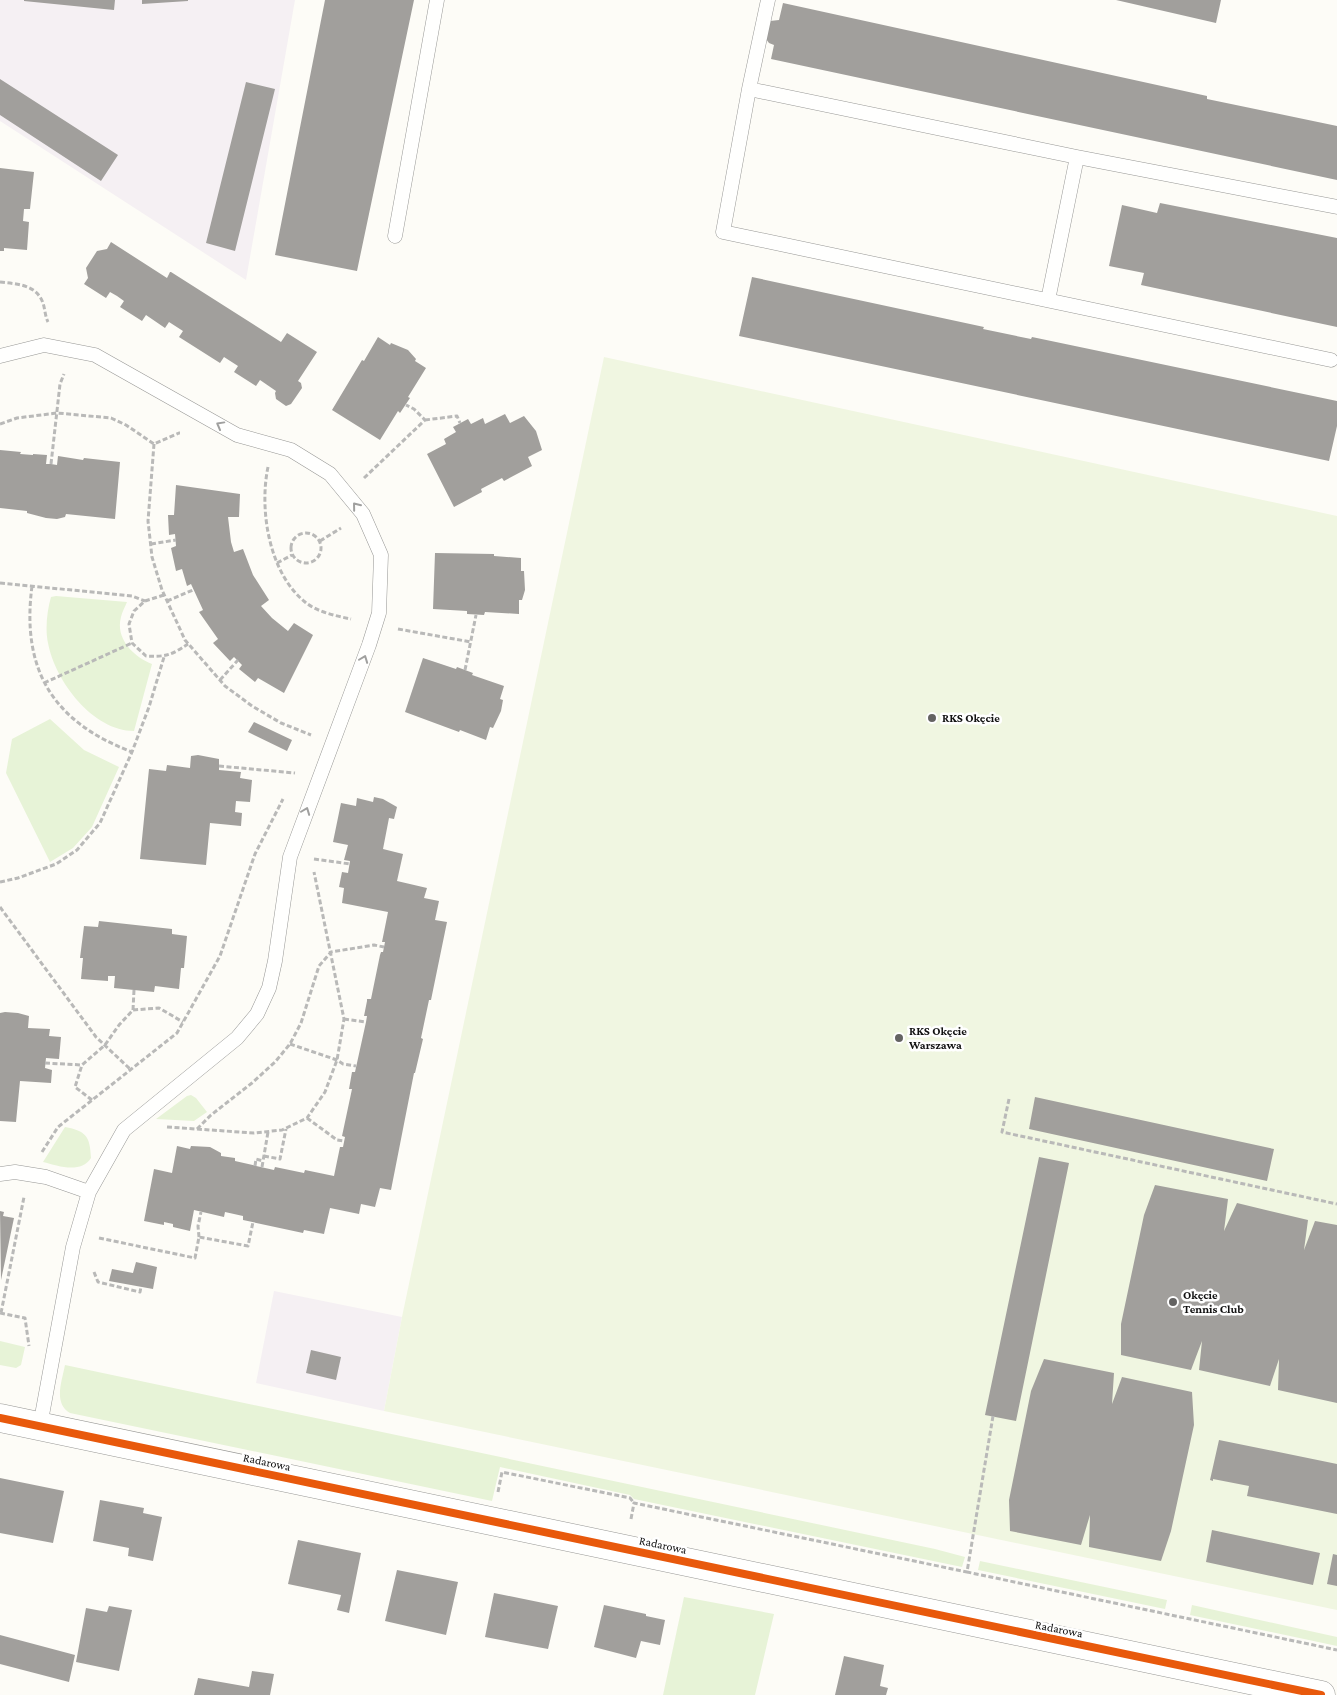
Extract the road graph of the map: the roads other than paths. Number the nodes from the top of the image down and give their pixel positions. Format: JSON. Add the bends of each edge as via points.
{"nodes":[{"id":1,"x":437,"y":0,"type":"edge"},
{"id":2,"x":768,"y":0,"type":"edge"},
{"id":3,"x":749,"y":89,"type":"junction"},
{"id":4,"x":1077,"y":157,"type":"junction"},
{"id":5,"x":1337,"y":207,"type":"edge"},
{"id":6,"x":395,"y":236,"type":"dead end"},
{"id":7,"x":1048,"y":300,"type":"junction"},
{"id":8,"x":0,"y":356,"type":"edge"},
{"id":9,"x":1331,"y":360,"type":"dead end"},
{"id":10,"x":0,"y":1174,"type":"edge"},
{"id":11,"x":89,"y":1192,"type":"junction"},
{"id":12,"x":0,"y":1418,"type":"edge"},
{"id":13,"x":40,"y":1426,"type":"junction"},
{"id":14,"x":1322,"y":1695,"type":"edge"}],
"edges":[{"from":1,"to":6,"type":"lane"},
{"from":2,"to":3,"type":"lane"},
{"from":3,"to":4,"type":"lane"},
{"from":3,"to":7,"type":"lane","via":[[723,232]]},
{"from":4,"to":5,"type":"lane"},
{"from":4,"to":7,"type":"lane"},
{"from":7,"to":9,"type":"lane"},
{"from":11,"to":8,"type":"lane","one_way":true,"via":[[124,1130],[237,1038],[257,1014],[269,988],[290,857],[379,613],[381,555],[362,514],[330,474],[291,450],[238,435],[95,355],[44,345]]},
{"from":10,"to":11,"type":"lane","via":[[15,1172],[46,1177]]},
{"from":11,"to":13,"type":"lane","via":[[73,1247]]},
{"from":12,"to":13,"type":"street","name":"Radarowa"},
{"from":13,"to":14,"type":"street","name":"Radarowa"}]}
